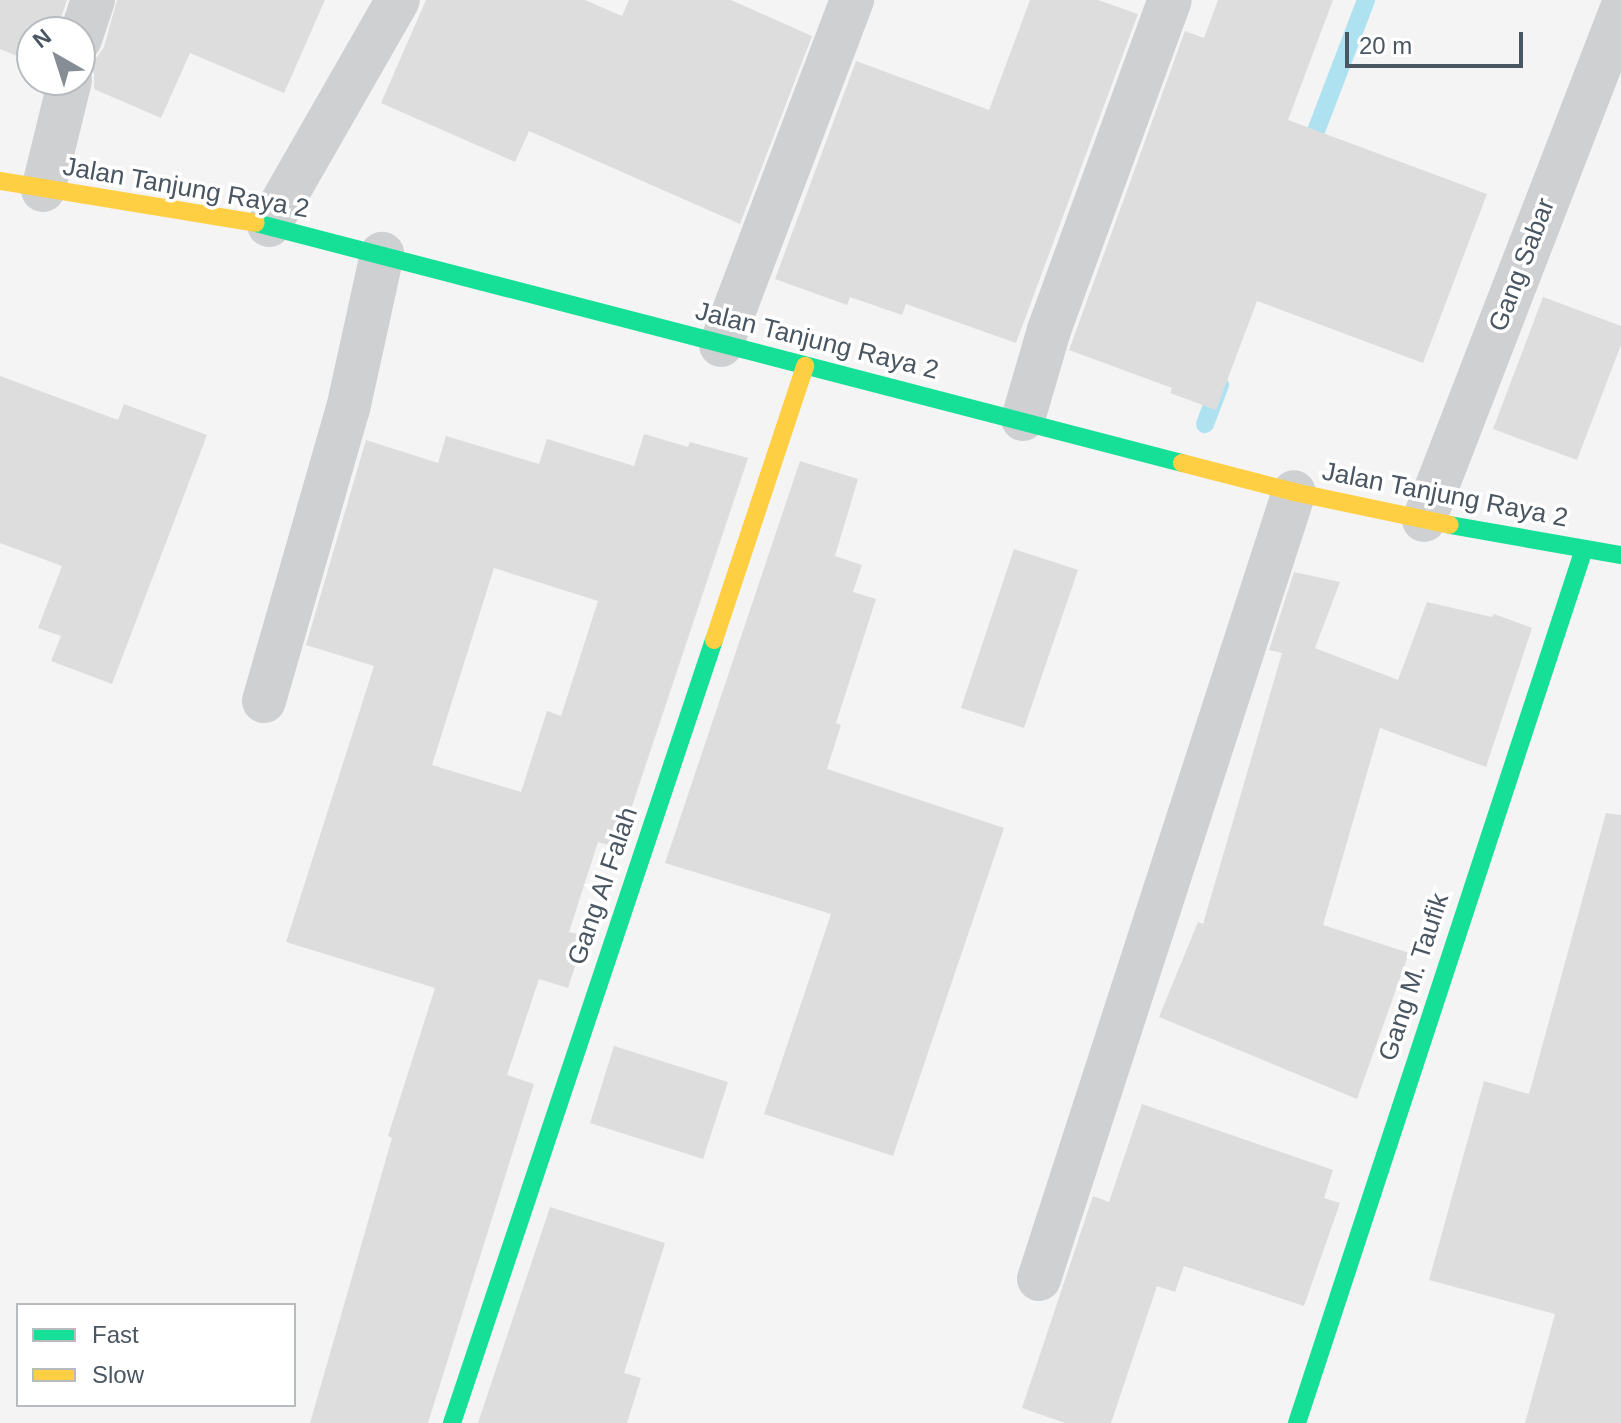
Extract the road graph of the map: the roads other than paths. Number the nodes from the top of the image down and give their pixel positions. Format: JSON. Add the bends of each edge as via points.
{"nodes":[{"id":1,"x":398,"y":0,"type":"edge"},
{"id":2,"x":852,"y":0,"type":"edge"},
{"id":3,"x":1170,"y":0,"type":"edge"},
{"id":4,"x":1621,"y":11,"type":"edge"},
{"id":5,"x":66,"y":96,"type":"edge"},
{"id":6,"x":0,"y":181,"type":"edge"},
{"id":7,"x":43,"y":190,"type":"junction"},
{"id":8,"x":269,"y":225,"type":"junction"},
{"id":9,"x":382,"y":254,"type":"junction"},
{"id":10,"x":721,"y":345,"type":"junction"},
{"id":11,"x":805,"y":366,"type":"junction"},
{"id":12,"x":1023,"y":419,"type":"junction"},
{"id":13,"x":1294,"y":492,"type":"junction"},
{"id":14,"x":1424,"y":520,"type":"junction"},
{"id":15,"x":1584,"y":549,"type":"junction"},
{"id":16,"x":1621,"y":555,"type":"edge"},
{"id":17,"x":264,"y":701,"type":"dead end"},
{"id":18,"x":1039,"y":1279,"type":"dead end"},
{"id":19,"x":452,"y":1423,"type":"edge"},
{"id":20,"x":1297,"y":1423,"type":"edge"}],
"edges":[{"from":1,"to":8,"type":"street"},
{"from":2,"to":10,"type":"street"},
{"from":3,"to":12,"type":"street","via":[[1049,330]]},
{"from":4,"to":14,"type":"street","name":"Gang Sabar"},
{"from":5,"to":7,"type":"street"},
{"from":6,"to":7,"type":"street","name":"Jalan Tanjung Raya 2"},
{"from":7,"to":8,"type":"street","name":"Jalan Tanjung Raya 2"},
{"from":8,"to":9,"type":"street","name":"Jalan Tanjung Raya 2"},
{"from":9,"to":10,"type":"street","name":"Jalan Tanjung Raya 2"},
{"from":9,"to":17,"type":"street","via":[[348,409]]},
{"from":10,"to":11,"type":"street","name":"Jalan Tanjung Raya 2"},
{"from":11,"to":12,"type":"street","name":"Jalan Tanjung Raya 2"},
{"from":11,"to":19,"type":"street","name":"Gang Al Falah"},
{"from":12,"to":13,"type":"street","name":"Jalan Tanjung Raya 2"},
{"from":13,"to":14,"type":"street","name":"Jalan Tanjung Raya 2"},
{"from":13,"to":18,"type":"street"},
{"from":14,"to":15,"type":"street","name":"Jalan Tanjung Raya 2"},
{"from":15,"to":16,"type":"street","name":"Jalan Tanjung Raya 2"},
{"from":15,"to":20,"type":"street","name":"Gang M. Taufik"}]}
